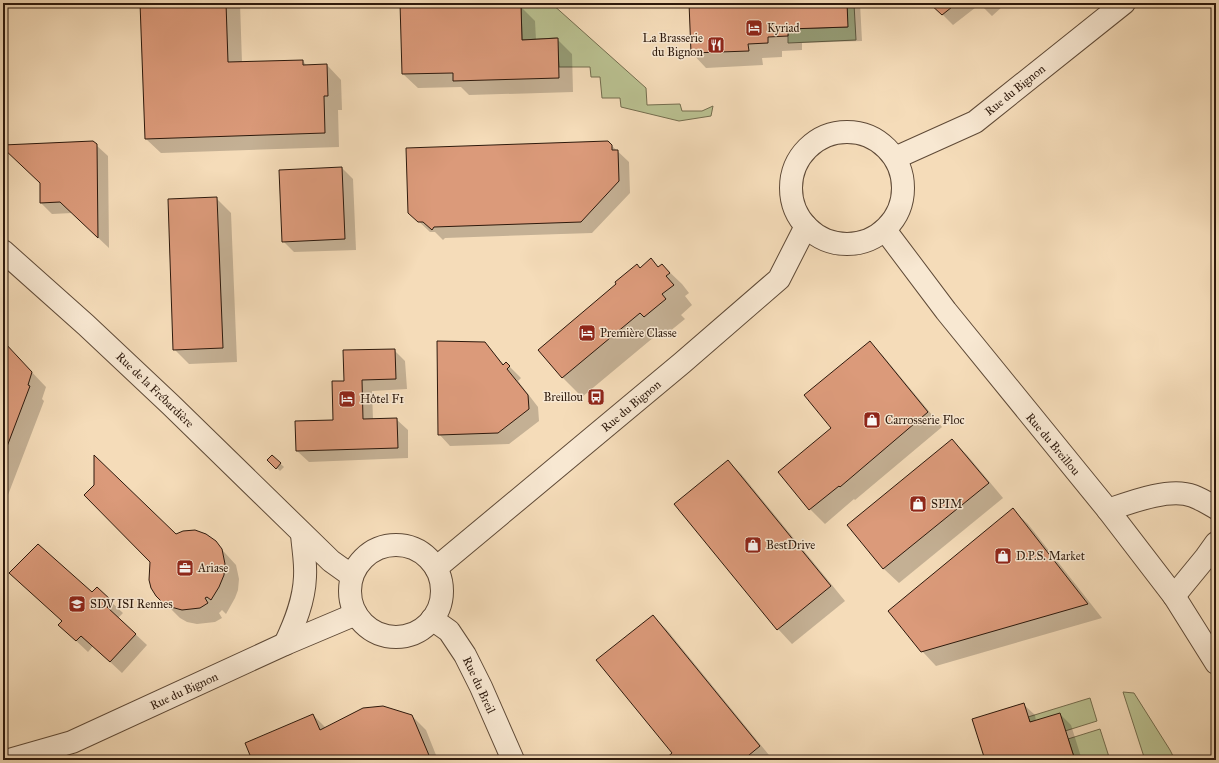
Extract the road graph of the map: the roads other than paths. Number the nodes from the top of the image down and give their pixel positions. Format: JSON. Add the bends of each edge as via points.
{"nodes":[{"id":1,"x":1124,"y":3,"type":"edge"},
{"id":2,"x":895,"y":158,"type":"junction"},
{"id":3,"x":806,"y":226,"type":"junction"},
{"id":4,"x":885,"y":230,"type":"junction"},
{"id":5,"x":3,"y":251,"type":"edge"},
{"id":6,"x":1216,"y":508,"type":"edge"},
{"id":7,"x":1108,"y":510,"type":"junction"},
{"id":8,"x":302,"y":534,"type":"junction"},
{"id":9,"x":1216,"y":543,"type":"edge"},
{"id":10,"x":436,"y":568,"type":"junction"},
{"id":11,"x":352,"y":576,"type":"junction"},
{"id":12,"x":1174,"y":596,"type":"junction"},
{"id":13,"x":356,"y":614,"type":"junction"},
{"id":14,"x":432,"y":619,"type":"junction"},
{"id":15,"x":285,"y":644,"type":"junction"},
{"id":16,"x":1216,"y":663,"type":"edge"},
{"id":17,"x":9,"y":760,"type":"edge"},
{"id":18,"x":513,"y":760,"type":"edge"}],
"edges":[{"from":1,"to":2,"type":"street","name":"Rue du Bignon","via":[[975,122]]},
{"from":2,"to":3,"type":"street","via":[[884,145],[870,136],[854,132],[827,136],[808,148],[798,162],[792,178],[796,212]]},
{"from":2,"to":4,"type":"street","via":[[904,187],[902,203],[895,218]]},
{"from":3,"to":4,"type":"street","via":[[820,237],[836,243],[853,244],[870,239]]},
{"from":3,"to":10,"type":"street","name":"Rue du Bignon","via":[[779,279],[682,364]]},
{"from":4,"to":7,"type":"street","name":"Rue du Breillou","via":[[946,311]]},
{"from":5,"to":8,"type":"street","name":"Rue de la Frébardière","via":[[109,346]]},
{"from":6,"to":7,"type":"street","via":[[1192,496],[1170,494],[1141,499]]},
{"from":7,"to":12,"type":"street","name":"Rue du Breillou"},
{"from":8,"to":11,"type":"street","name":"Rue de la Frébardière","via":[[331,561]]},
{"from":8,"to":15,"type":"street","via":[[305,577],[296,622]]},
{"from":9,"to":12,"type":"street"},
{"from":10,"to":11,"type":"street","via":[[414,549],[399,545],[384,546],[370,552],[359,563]]},
{"from":10,"to":14,"type":"street","via":[[442,594],[439,607]]},
{"from":11,"to":13,"type":"street","via":[[351,601]]},
{"from":12,"to":16,"type":"street","name":"Rue du Breillou"},
{"from":13,"to":14,"type":"street","via":[[365,625],[378,633],[393,636],[408,635],[421,629]]},
{"from":13,"to":15,"type":"street","name":"Rue du Bignon"},
{"from":14,"to":18,"type":"street","name":"Rue du Breil","via":[[449,631],[465,655]]},
{"from":15,"to":17,"type":"street","name":"Rue du Bignon","via":[[72,742]]}]}
